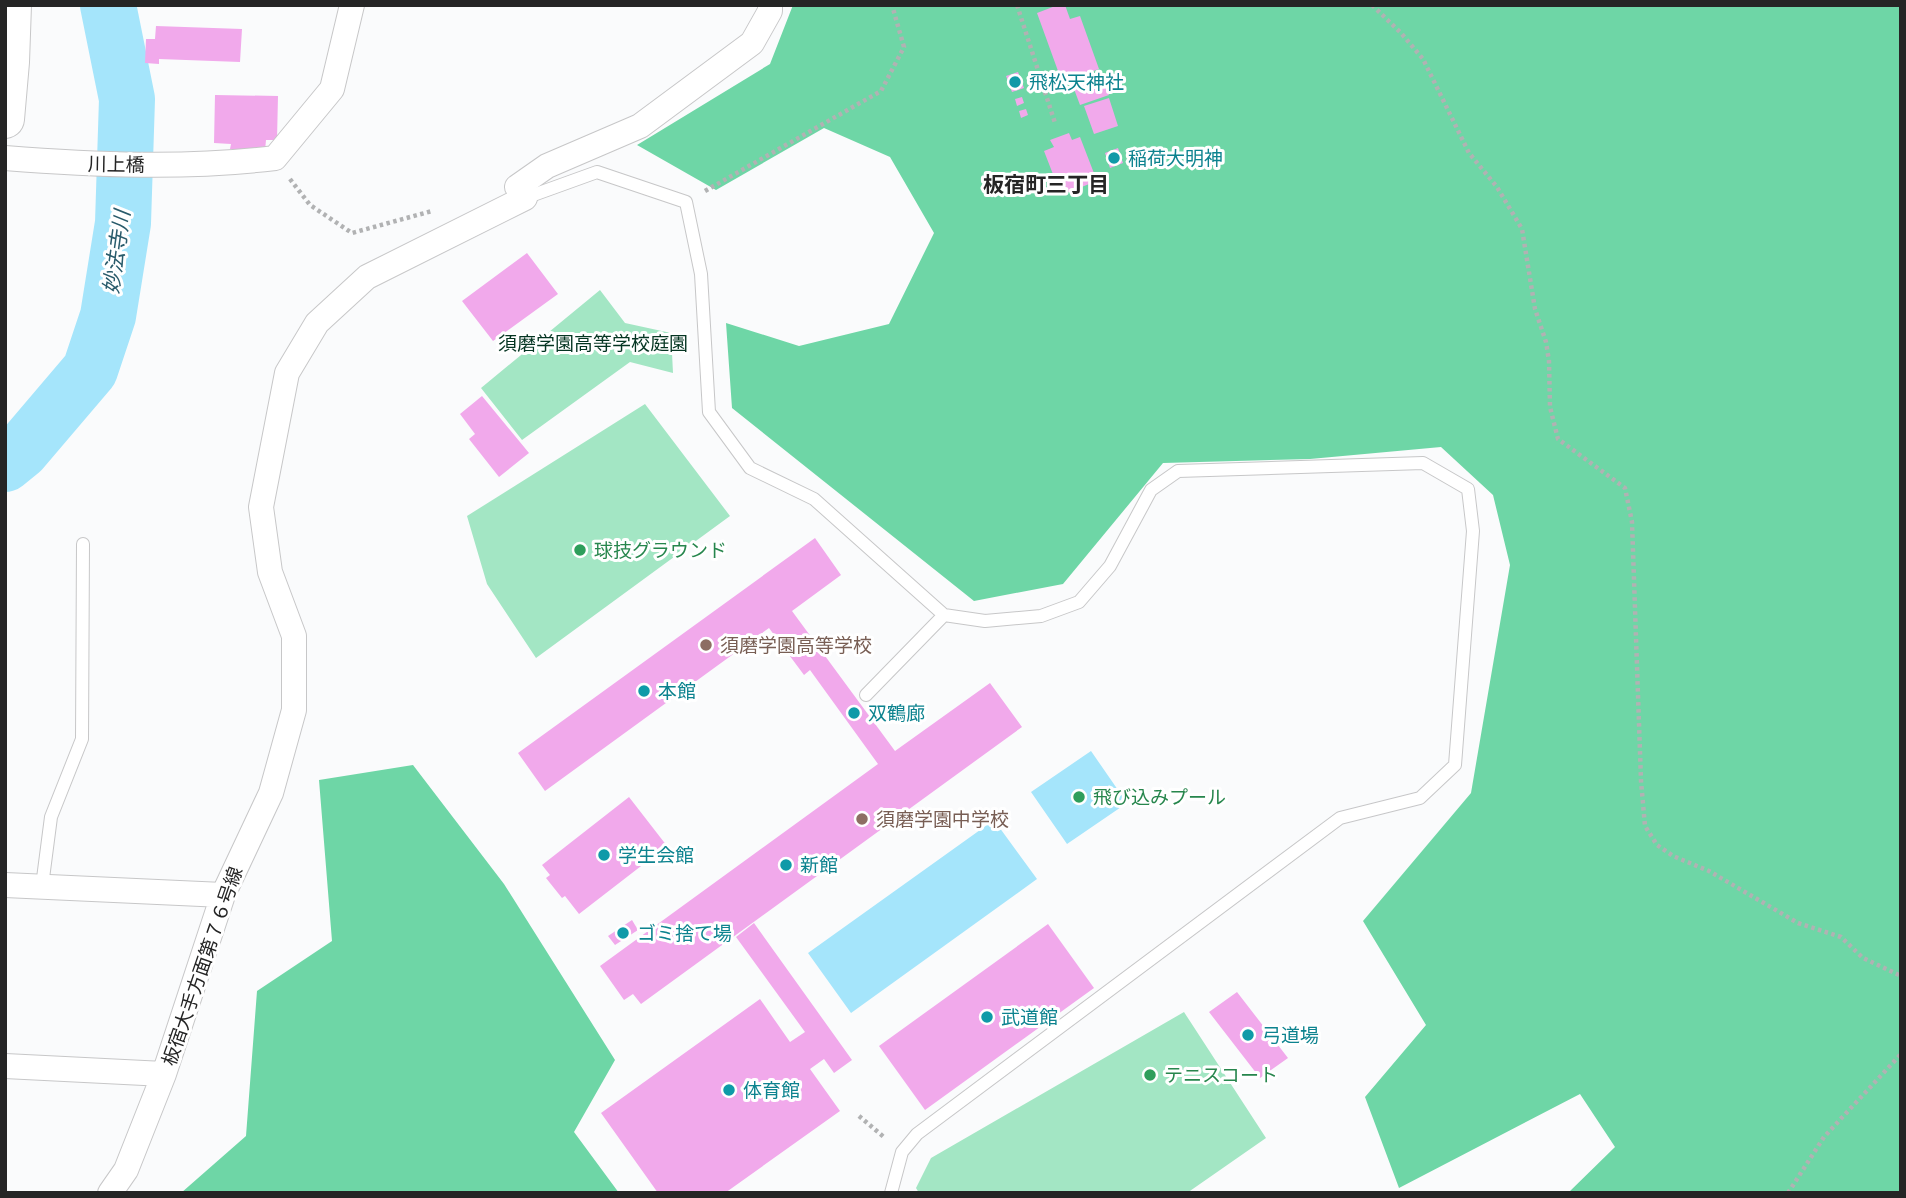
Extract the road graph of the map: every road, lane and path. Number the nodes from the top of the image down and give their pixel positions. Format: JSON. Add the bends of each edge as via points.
{"nodes":[{"id":1,"x":12,"y":5,"type":"edge"},
{"id":2,"x":352,"y":5,"type":"edge"},
{"id":3,"x":770,"y":5,"type":"edge"},
{"id":4,"x":892,"y":5,"type":"edge"},
{"id":5,"x":1017,"y":5,"type":"edge"},
{"id":6,"x":1373,"y":5,"type":"edge"},
{"id":7,"x":6,"y":105,"type":"edge"},
{"id":8,"x":1055,"y":123,"type":"dead end"},
{"id":9,"x":5,"y":158,"type":"edge"},
{"id":10,"x":275,"y":158,"type":"junction"},
{"id":11,"x":525,"y":198,"type":"junction"},
{"id":12,"x":686,"y":202,"type":"junction"},
{"id":13,"x":441,"y":208,"type":"dead end"},
{"id":14,"x":83,"y":544,"type":"dead end"},
{"id":15,"x":944,"y":615,"type":"junction"},
{"id":16,"x":866,"y":695,"type":"dead end"},
{"id":17,"x":5,"y":885,"type":"edge"},
{"id":18,"x":43,"y":887,"type":"junction"},
{"id":19,"x":223,"y":895,"type":"junction"},
{"id":20,"x":1901,"y":976,"type":"edge"},
{"id":21,"x":1901,"y":1054,"type":"edge"},
{"id":22,"x":5,"y":1066,"type":"edge"},
{"id":23,"x":164,"y":1074,"type":"junction"},
{"id":24,"x":859,"y":1116,"type":"dead end"},
{"id":25,"x":902,"y":1152,"type":"junction"},
{"id":26,"x":110,"y":1193,"type":"edge"},
{"id":27,"x":891,"y":1193,"type":"edge"},
{"id":28,"x":1788,"y":1193,"type":"edge"}],
"edges":[{"from":1,"to":7,"type":"main road"},
{"from":2,"to":10,"type":"street","via":[[332,89]]},
{"from":3,"to":11,"type":"street","via":[[752,43],[640,126],[547,166],[517,187]]},
{"from":4,"to":12,"type":"path","via":[[904,47],[881,91]]},
{"from":5,"to":8,"type":"path"},
{"from":6,"to":20,"type":"path","via":[[1423,59],[1469,153],[1497,187],[1522,229],[1535,309],[1546,342],[1550,407],[1558,439],[1625,488],[1632,522],[1644,826],[1657,845],[1673,856],[1709,871],[1798,923],[1841,937],[1863,958]]},
{"from":9,"to":10,"type":"street","name":"川上橋","via":[[159,164]]},
{"from":10,"to":13,"type":"path","via":[[310,205],[352,233]]},
{"from":11,"to":12,"type":"lane","via":[[597,172]]},
{"from":11,"to":19,"type":"street","name":"板宿大手方面第７６号線","via":[[368,276],[317,323],[287,373],[261,507],[270,572],[293,636],[294,710],[271,793]]},
{"from":12,"to":15,"type":"lane","via":[[701,274],[709,412],[750,468],[814,499]]},
{"from":14,"to":18,"type":"lane","via":[[82,739],[51,817]]},
{"from":15,"to":16,"type":"lane"},
{"from":15,"to":25,"type":"lane","via":[[985,621],[1041,617],[1079,601],[1110,566],[1152,490],[1178,471],[1423,463],[1468,489],[1474,531],[1455,765],[1420,798],[1340,818],[917,1134]]},
{"from":17,"to":18,"type":"street"},
{"from":18,"to":19,"type":"street"},
{"from":19,"to":23,"type":"street","name":"板宿大手方面第７６号線"},
{"from":21,"to":28,"type":"path","via":[[1824,1137]]},
{"from":22,"to":23,"type":"street"},
{"from":23,"to":26,"type":"street","name":"板宿大手方面第７６号線","via":[[126,1170]]},
{"from":24,"to":25,"type":"path"},
{"from":25,"to":27,"type":"lane"}]}
